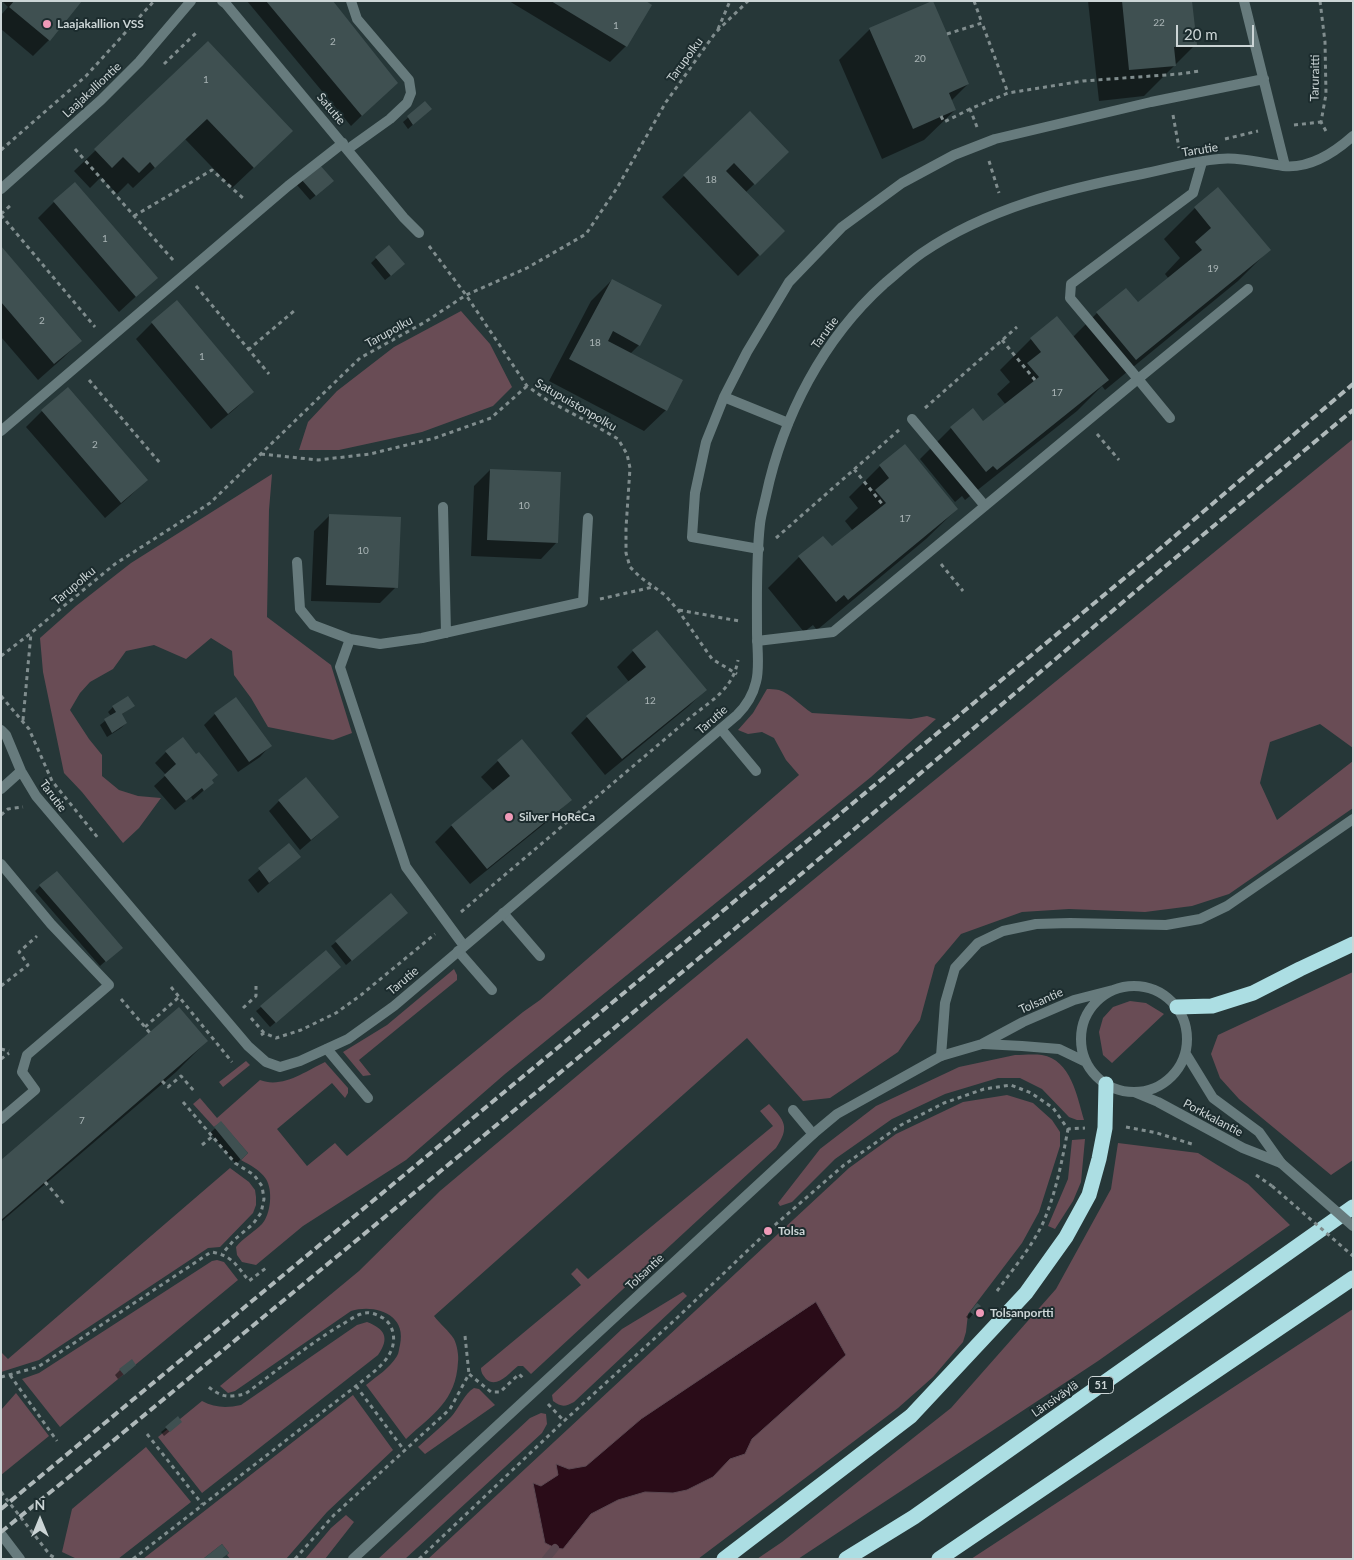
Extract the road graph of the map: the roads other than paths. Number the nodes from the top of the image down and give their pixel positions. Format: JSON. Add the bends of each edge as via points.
{"nodes":[{"id":1,"x":191,"y":1,"type":"edge"},
{"id":2,"x":222,"y":1,"type":"edge"},
{"id":3,"x":351,"y":1,"type":"edge"},
{"id":4,"x":1244,"y":1,"type":"edge"},
{"id":5,"x":1264,"y":79,"type":"junction"},
{"id":6,"x":1353,"y":136,"type":"edge"},
{"id":7,"x":346,"y":146,"type":"junction"},
{"id":8,"x":1202,"y":162,"type":"junction"},
{"id":9,"x":1285,"y":166,"type":"junction"},
{"id":10,"x":1,"y":189,"type":"edge"},
{"id":11,"x":419,"y":234,"type":"road end"},
{"id":12,"x":1248,"y":289,"type":"dead end"},
{"id":13,"x":1138,"y":379,"type":"junction"},
{"id":14,"x":724,"y":397,"type":"junction"},
{"id":15,"x":1170,"y":418,"type":"dead end"},
{"id":16,"x":912,"y":419,"type":"road end"},
{"id":17,"x":788,"y":423,"type":"junction"},
{"id":18,"x":1,"y":431,"type":"edge"},
{"id":19,"x":985,"y":506,"type":"junction"},
{"id":20,"x":443,"y":507,"type":"dead end"},
{"id":21,"x":588,"y":518,"type":"dead end"},
{"id":22,"x":759,"y":549,"type":"junction"},
{"id":23,"x":297,"y":562,"type":"dead end"},
{"id":24,"x":446,"y":633,"type":"junction"},
{"id":25,"x":350,"y":639,"type":"junction"},
{"id":26,"x":757,"y":642,"type":"junction"},
{"id":27,"x":1,"y":730,"type":"edge"},
{"id":28,"x":721,"y":730,"type":"junction"},
{"id":29,"x":21,"y":771,"type":"junction"},
{"id":30,"x":756,"y":771,"type":"dead end"},
{"id":31,"x":1,"y":789,"type":"edge"},
{"id":32,"x":1353,"y":819,"type":"edge"},
{"id":33,"x":1,"y":864,"type":"edge"},
{"id":34,"x":503,"y":913,"type":"junction"},
{"id":35,"x":1353,"y":944,"type":"edge"},
{"id":36,"x":461,"y":949,"type":"junction"},
{"id":37,"x":540,"y":956,"type":"dead end"},
{"id":38,"x":492,"y":990,"type":"dead end"},
{"id":39,"x":1113,"y":990,"type":"junction"},
{"id":40,"x":1177,"y":1007,"type":"junction"},
{"id":41,"x":982,"y":1044,"type":"junction"},
{"id":42,"x":328,"y":1049,"type":"junction"},
{"id":43,"x":1186,"y":1054,"type":"junction"},
{"id":44,"x":942,"y":1056,"type":"junction"},
{"id":45,"x":1086,"y":1062,"type":"junction"},
{"id":46,"x":1106,"y":1084,"type":"junction"},
{"id":47,"x":1134,"y":1092,"type":"junction"},
{"id":48,"x":368,"y":1098,"type":"dead end"},
{"id":49,"x":793,"y":1110,"type":"dead end"},
{"id":50,"x":1,"y":1119,"type":"edge"},
{"id":51,"x":812,"y":1134,"type":"junction"},
{"id":52,"x":1281,"y":1164,"type":"junction"},
{"id":53,"x":1353,"y":1207,"type":"edge"},
{"id":54,"x":1353,"y":1226,"type":"edge"},
{"id":55,"x":1353,"y":1278,"type":"edge"},
{"id":56,"x":1,"y":1534,"type":"edge"},
{"id":57,"x":20,"y":1559,"type":"edge"},
{"id":58,"x":353,"y":1559,"type":"edge"},
{"id":59,"x":724,"y":1559,"type":"edge"},
{"id":60,"x":846,"y":1559,"type":"edge"},
{"id":61,"x":939,"y":1559,"type":"edge"}],
"edges":[{"from":1,"to":10,"type":"street","name":"Laajakalliontie","via":[[139,62]]},
{"from":2,"to":7,"type":"street","name":"Satutie"},
{"from":3,"to":7,"type":"street","via":[[357,19],[409,80],[411,93],[407,103],[390,119]]},
{"from":4,"to":5,"type":"street"},
{"from":5,"to":9,"type":"street"},
{"from":5,"to":14,"type":"street","via":[[983,143],[902,183],[842,227],[789,282]]},
{"from":6,"to":9,"type":"street","name":"Tarutie","via":[[1338,149],[1308,164]]},
{"from":7,"to":11,"type":"street","name":"Satutie"},
{"from":7,"to":18,"type":"street","via":[[288,186]]},
{"from":8,"to":9,"type":"street","name":"Tarutie","via":[[1250,159]]},
{"from":8,"to":13,"type":"street","via":[[1193,193],[1071,284],[1070,298]]},
{"from":8,"to":17,"type":"street","name":"Tarutie","via":[[1089,184],[1010,208],[959,230],[920,254],[853,315],[813,370]]},
{"from":12,"to":13,"type":"street"},
{"from":13,"to":15,"type":"street"},
{"from":13,"to":19,"type":"street"},
{"from":14,"to":17,"type":"street"},
{"from":14,"to":22,"type":"street","via":[[706,442],[695,493],[692,537]]},
{"from":16,"to":19,"type":"street"},
{"from":17,"to":22,"type":"street","name":"Tarutie","via":[[771,472],[760,524]]},
{"from":19,"to":26,"type":"street","via":[[833,632]]},
{"from":20,"to":24,"type":"street"},
{"from":21,"to":24,"type":"street","via":[[583,602]]},
{"from":22,"to":26,"type":"street","name":"Tarutie"},
{"from":23,"to":25,"type":"street","via":[[300,608],[313,625]]},
{"from":24,"to":25,"type":"street","via":[[380,644]]},
{"from":25,"to":36,"type":"street","via":[[340,667],[406,867]]},
{"from":26,"to":28,"type":"street","name":"Tarutie","via":[[757,679],[749,703]]},
{"from":27,"to":29,"type":"street","name":"Tarutie"},
{"from":28,"to":30,"type":"street"},
{"from":28,"to":34,"type":"street","name":"Tarutie"},
{"from":29,"to":31,"type":"street"},
{"from":29,"to":42,"type":"street","name":"Tarutie","via":[[36,796],[248,1046],[266,1062],[280,1067]]},
{"from":32,"to":44,"type":"street","via":[[1227,906],[1200,918],[1166,925],[1036,924],[1003,931],[978,943],[955,968],[944,1003]]},
{"from":33,"to":50,"type":"street","via":[[50,924],[109,985],[26,1055],[22,1072],[35,1090]]},
{"from":34,"to":36,"type":"street","name":"Tarutie"},
{"from":34,"to":37,"type":"street"},
{"from":35,"to":40,"type":"highway","via":[[1253,993],[1212,1006]]},
{"from":36,"to":38,"type":"street"},
{"from":36,"to":42,"type":"street","name":"Tarutie","via":[[394,1006],[348,1040]]},
{"from":39,"to":40,"type":"street","via":[[1141,987],[1159,992]]},
{"from":39,"to":41,"type":"street","name":"Tolsantie","via":[[1066,1003]]},
{"from":39,"to":45,"type":"street","via":[[1098,1001],[1087,1016],[1082,1033]]},
{"from":40,"to":43,"type":"street","via":[[1185,1024]]},
{"from":41,"to":44,"type":"street","name":"Tolsantie"},
{"from":41,"to":45,"type":"street","name":"Tolsantie","via":[[1059,1050]]},
{"from":42,"to":48,"type":"street"},
{"from":43,"to":47,"type":"street","via":[[1168,1080],[1152,1089]]},
{"from":43,"to":52,"type":"street","name":"Porkkalantie","via":[[1213,1098],[1259,1132]]},
{"from":44,"to":51,"type":"street","name":"Tolsantie","via":[[837,1114]]},
{"from":45,"to":46,"type":"street"},
{"from":46,"to":47,"type":"street"},
{"from":46,"to":59,"type":"highway","via":[[1106,1128],[1089,1195],[1066,1237],[1026,1293],[911,1416]]},
{"from":47,"to":52,"type":"street","name":"Porkkalantie"},
{"from":49,"to":51,"type":"street"},
{"from":51,"to":58,"type":"street","name":"Tolsantie"},
{"from":52,"to":54,"type":"street","name":"Porkkalantie","bridge":true},
{"from":53,"to":60,"type":"highway","name":"Länsiväylä","number":"51","via":[[914,1517]]},
{"from":55,"to":61,"type":"highway"},
{"from":56,"to":57,"type":"street"}]}
